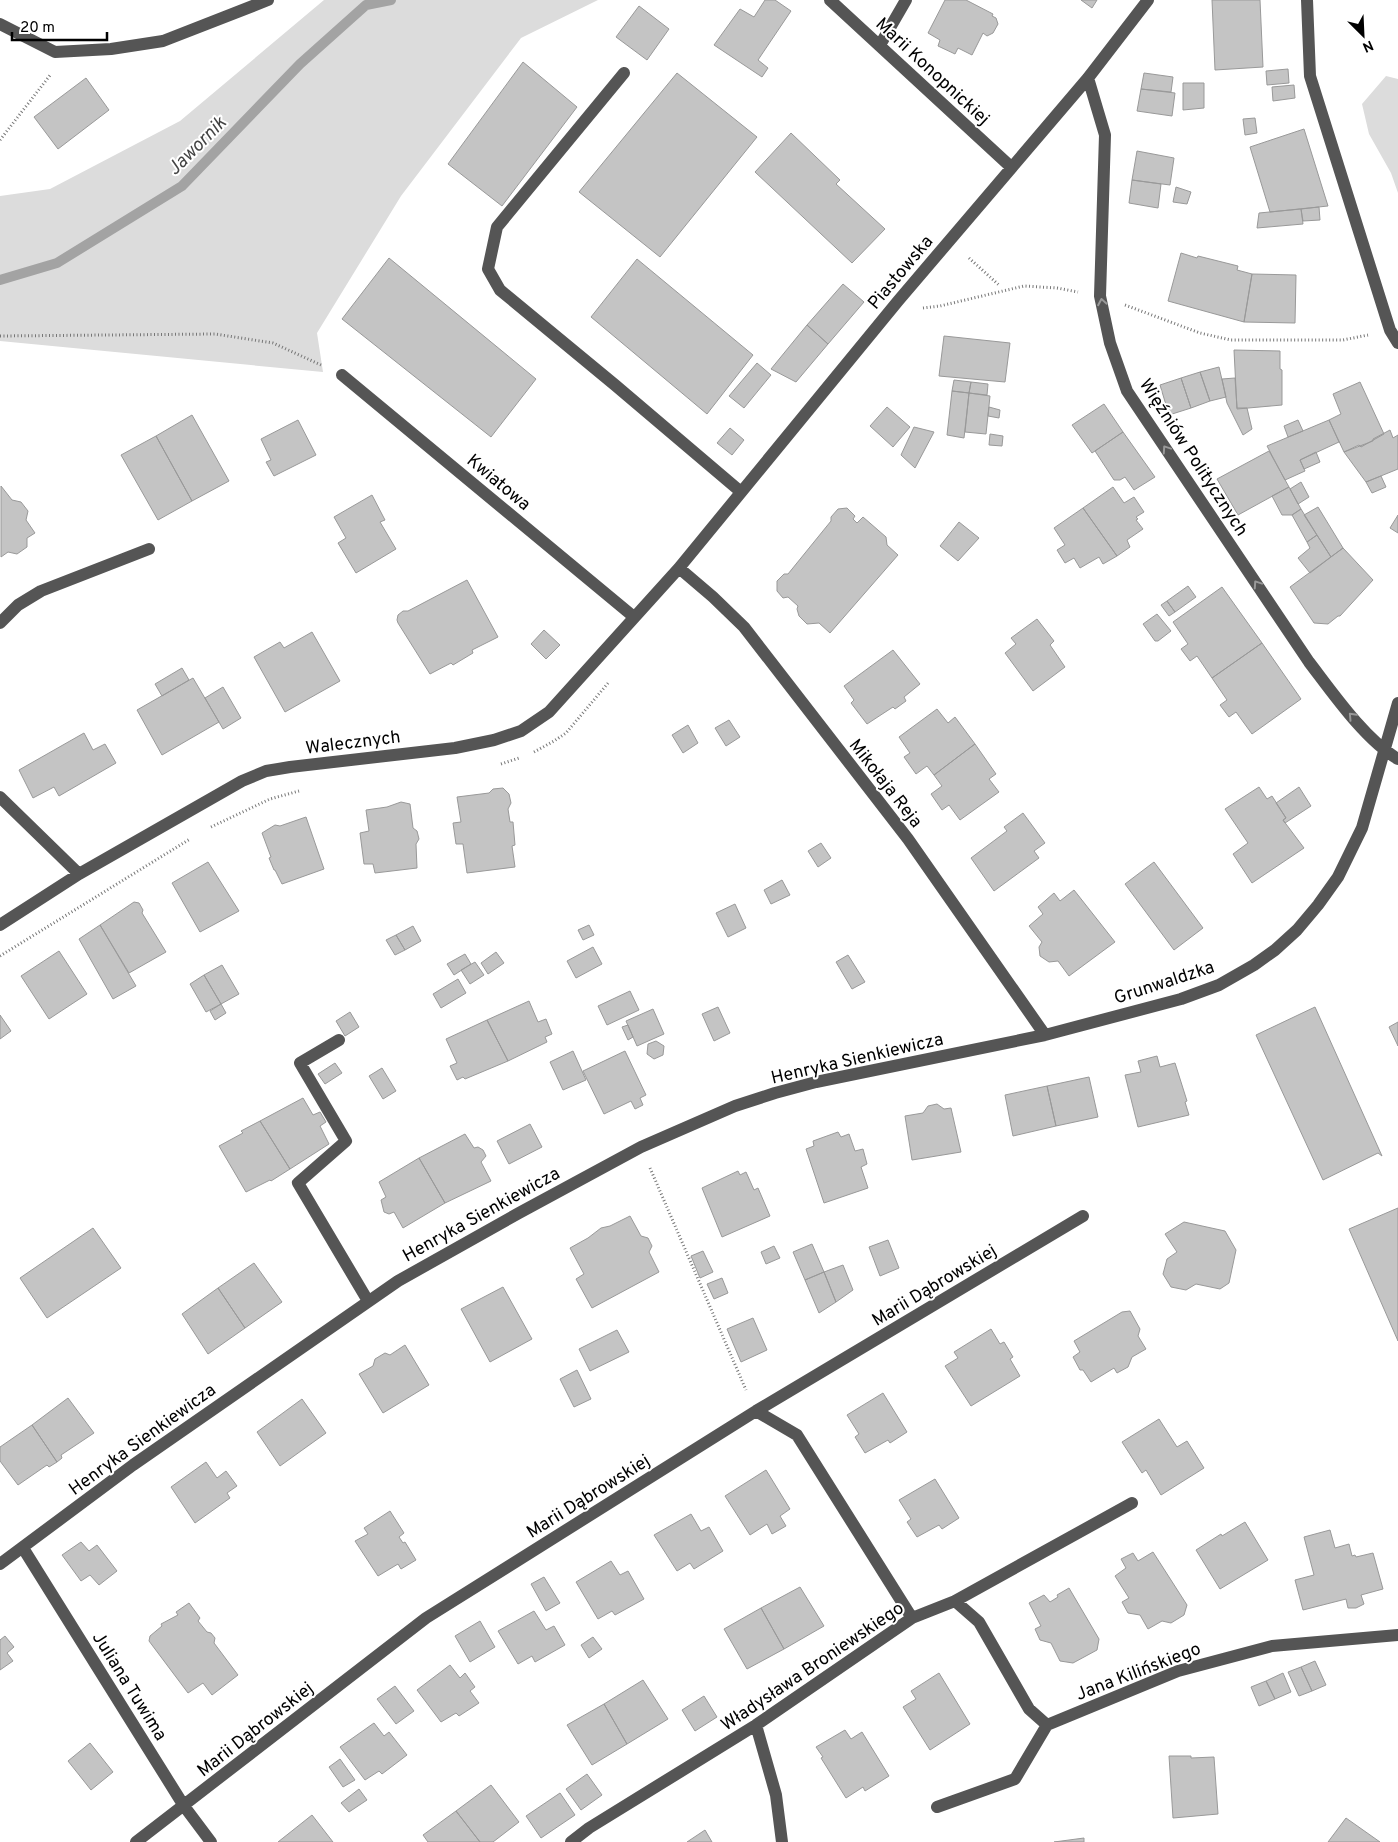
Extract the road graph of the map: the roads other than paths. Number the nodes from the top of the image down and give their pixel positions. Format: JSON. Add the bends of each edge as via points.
{"nodes":[{"id":1,"x":268,"y":0,"type":"edge"},
{"id":2,"x":830,"y":0,"type":"edge"},
{"id":3,"x":906,"y":0,"type":"edge"},
{"id":4,"x":1148,"y":0,"type":"edge"},
{"id":5,"x":1308,"y":0,"type":"edge"},
{"id":6,"x":0,"y":24,"type":"edge"},
{"id":7,"x":880,"y":46,"type":"junction"},
{"id":8,"x":624,"y":73,"type":"dead end"},
{"id":9,"x":1088,"y":78,"type":"junction"},
{"id":10,"x":1011,"y":167,"type":"junction"},
{"id":11,"x":1398,"y":343,"type":"edge"},
{"id":12,"x":342,"y":375,"type":"road end"},
{"id":13,"x":740,"y":492,"type":"junction"},
{"id":14,"x":149,"y":549,"type":"dead end"},
{"id":15,"x":680,"y":568,"type":"junction"},
{"id":16,"x":634,"y":617,"type":"junction"},
{"id":17,"x":0,"y":623,"type":"edge"},
{"id":18,"x":1398,"y":704,"type":"edge"},
{"id":19,"x":1398,"y":749,"type":"edge"},
{"id":20,"x":1385,"y":751,"type":"junction"},
{"id":21,"x":1398,"y":759,"type":"edge"},
{"id":22,"x":0,"y":797,"type":"edge"},
{"id":23,"x":79,"y":874,"type":"junction"},
{"id":24,"x":0,"y":925,"type":"edge"},
{"id":25,"x":1045,"y":1035,"type":"junction"},
{"id":26,"x":338,"y":1040,"type":"dead end"},
{"id":27,"x":1083,"y":1216,"type":"dead end"},
{"id":28,"x":368,"y":1302,"type":"junction"},
{"id":29,"x":756,"y":1411,"type":"junction"},
{"id":30,"x":1132,"y":1503,"type":"dead end"},
{"id":31,"x":23,"y":1548,"type":"junction"},
{"id":32,"x":0,"y":1564,"type":"edge"},
{"id":33,"x":955,"y":1601,"type":"junction"},
{"id":34,"x":912,"y":1618,"type":"junction"},
{"id":35,"x":1398,"y":1635,"type":"edge"},
{"id":36,"x":756,"y":1726,"type":"junction"},
{"id":37,"x":1047,"y":1726,"type":"junction"},
{"id":38,"x":184,"y":1806,"type":"junction"},
{"id":39,"x":937,"y":1808,"type":"dead end"},
{"id":40,"x":136,"y":1842,"type":"edge"},
{"id":41,"x":211,"y":1842,"type":"edge"},
{"id":42,"x":571,"y":1842,"type":"edge"},
{"id":43,"x":782,"y":1842,"type":"edge"}],
"edges":[{"from":1,"to":6,"type":"street","via":[[163,42],[111,49],[54,52]]},
{"from":2,"to":7,"type":"street","name":"Marii Konopnickiej"},
{"from":3,"to":7,"type":"street"},
{"from":4,"to":9,"type":"street","name":"Piastowska"},
{"from":5,"to":11,"type":"street","via":[[1310,76],[1390,330]]},
{"from":7,"to":10,"type":"street","name":"Marii Konopnickiej"},
{"from":8,"to":13,"type":"street","via":[[497,227],[488,270],[500,290]]},
{"from":9,"to":10,"type":"street","name":"Piastowska"},
{"from":20,"to":9,"type":"street","name":"Więźniów Politycznych","one_way":true,"via":[[1341,704],[1309,662],[1127,392],[1110,343],[1100,296],[1105,135]]},
{"from":10,"to":13,"type":"street","name":"Piastowska"},
{"from":12,"to":16,"type":"street","name":"Kwiatowa"},
{"from":13,"to":15,"type":"street","name":"Piastowska"},
{"from":14,"to":17,"type":"street","via":[[41,591],[18,605]]},
{"from":15,"to":16,"type":"street","name":"Walecznych"},
{"from":15,"to":25,"type":"street","name":"Mikołaja Reja","via":[[744,627],[908,838]]},
{"from":16,"to":23,"type":"street","name":"Walecznych","via":[[549,712],[521,731],[455,748],[266,771],[242,781]]},
{"from":18,"to":20,"type":"street","name":"Grunwaldzka"},
{"from":19,"to":20,"type":"street"},
{"from":20,"to":21,"type":"street","name":"Więźniów Politycznych"},
{"from":20,"to":25,"type":"street","name":"Grunwaldzka","via":[[1362,828],[1338,877],[1297,930],[1276,950],[1219,984],[1181,999]]},
{"from":22,"to":23,"type":"street"},
{"from":23,"to":24,"type":"street","name":"Walecznych"},
{"from":25,"to":28,"type":"street","name":"Henryka Sienkiewicza","via":[[816,1082],[735,1106],[641,1147],[430,1262]]},
{"from":26,"to":28,"type":"street","via":[[300,1063],[346,1142],[298,1183]]},
{"from":27,"to":29,"type":"street","name":"Marii Dąbrowskiej"},
{"from":28,"to":31,"type":"street","name":"Henryka Sienkiewicza","via":[[134,1465]]},
{"from":29,"to":34,"type":"street","via":[[797,1434]]},
{"from":29,"to":38,"type":"street","name":"Marii Dąbrowskiej","via":[[426,1618]]},
{"from":30,"to":33,"type":"street","name":"Władysława Broniewskiego"},
{"from":31,"to":32,"type":"street","name":"Henryka Sienkiewicza"},
{"from":31,"to":38,"type":"street","name":"Juliana Tuwima"},
{"from":33,"to":34,"type":"street","name":"Władysława Broniewskiego"},
{"from":33,"to":37,"type":"street","via":[[979,1622],[1029,1709]]},
{"from":34,"to":36,"type":"street","name":"Władysława Broniewskiego"},
{"from":35,"to":37,"type":"street","name":"Jana Kilińskiego","via":[[1272,1646],[1178,1671]]},
{"from":36,"to":42,"type":"street","name":"Władysława Broniewskiego"},
{"from":36,"to":43,"type":"street","via":[[776,1795]]},
{"from":37,"to":39,"type":"street","via":[[1015,1778]]},
{"from":38,"to":40,"type":"street","name":"Marii Dąbrowskiej"},
{"from":38,"to":41,"type":"street","name":"Juliana Tuwima"}]}
